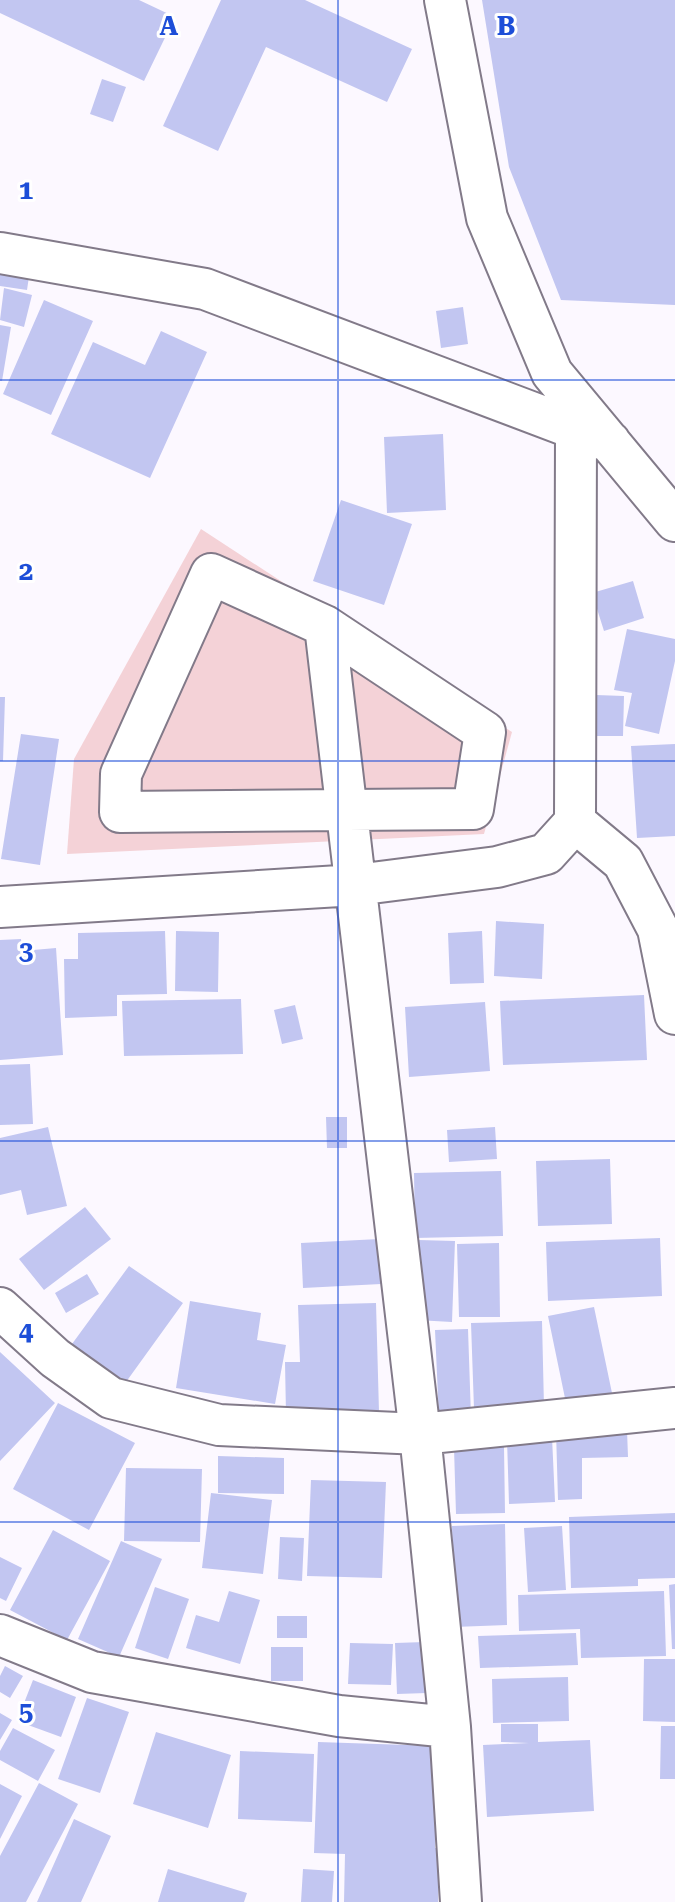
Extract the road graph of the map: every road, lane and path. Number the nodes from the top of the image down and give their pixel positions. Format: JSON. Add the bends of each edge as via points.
{"nodes":[{"id":1,"x":445,"y":0,"type":"edge"},
{"id":2,"x":0,"y":253,"type":"edge"},
{"id":3,"x":593,"y":436,"type":"junction"},
{"id":4,"x":675,"y":521,"type":"edge"},
{"id":5,"x":325,"y":626,"type":"junction"},
{"id":6,"x":347,"y":809,"type":"junction"},
{"id":7,"x":575,"y":822,"type":"junction"},
{"id":8,"x":356,"y":885,"type":"junction"},
{"id":9,"x":0,"y":907,"type":"edge"},
{"id":10,"x":669,"y":955,"type":"edge"},
{"id":11,"x":675,"y":1014,"type":"edge"},
{"id":12,"x":0,"y":1308,"type":"edge"},
{"id":13,"x":675,"y":1408,"type":"edge"},
{"id":14,"x":420,"y":1434,"type":"junction"},
{"id":15,"x":0,"y":1635,"type":"edge"},
{"id":16,"x":450,"y":1727,"type":"junction"},
{"id":17,"x":461,"y":1902,"type":"edge"}],
"edges":[{"from":1,"to":3,"type":"street","via":[[487,218],[552,373]]},
{"from":2,"to":3,"type":"street","via":[[205,289]]},
{"from":3,"to":4,"type":"street"},
{"from":3,"to":7,"type":"street"},
{"from":5,"to":6,"type":"street"},
{"from":5,"to":6,"type":"street","via":[[485,732],[473,809]]},
{"from":5,"to":6,"type":"street","via":[[211,574],[121,774],[120,812]]},
{"from":6,"to":8,"type":"street"},
{"from":7,"to":8,"type":"street","via":[[546,854],[497,867]]},
{"from":7,"to":10,"type":"street","via":[[623,862]]},
{"from":8,"to":9,"type":"street"},
{"from":8,"to":14,"type":"street"},
{"from":10,"to":11,"type":"street"},
{"from":12,"to":14,"type":"street","via":[[55,1358],[111,1398],[219,1425]]},
{"from":13,"to":14,"type":"street"},
{"from":14,"to":16,"type":"street"},
{"from":15,"to":16,"type":"street","via":[[92,1672],[339,1716]]},
{"from":16,"to":17,"type":"street"}]}
